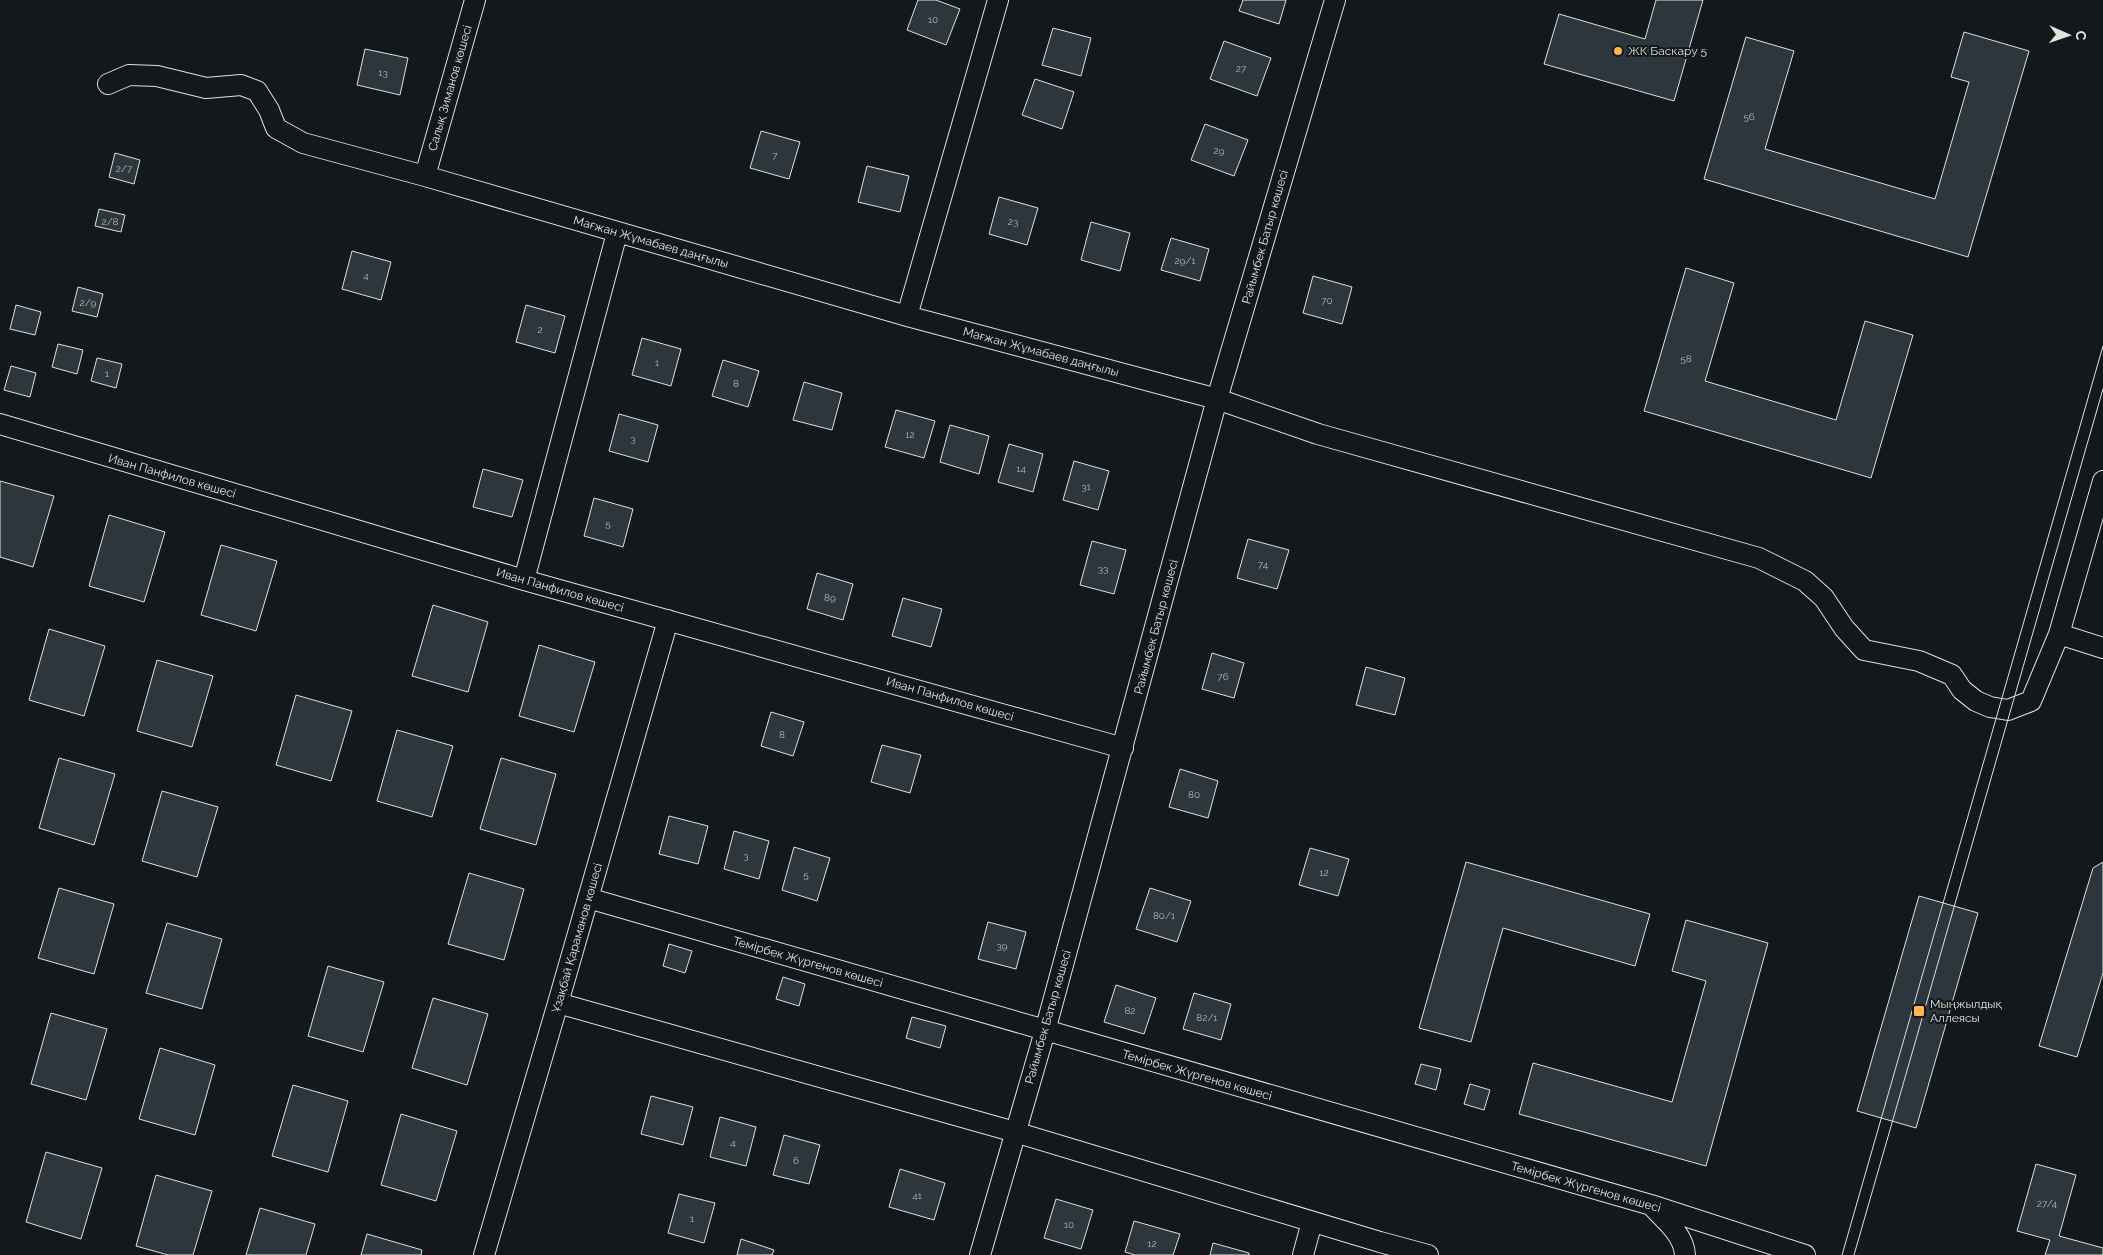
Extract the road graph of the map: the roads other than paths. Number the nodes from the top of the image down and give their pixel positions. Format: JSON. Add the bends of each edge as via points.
{"nodes":[{"id":1,"x":475,"y":0,"type":"edge"},
{"id":2,"x":998,"y":0,"type":"edge"},
{"id":3,"x":1335,"y":0,"type":"edge"},
{"id":4,"x":108,"y":84,"type":"dead end"},
{"id":5,"x":425,"y":176,"type":"junction"},
{"id":6,"x":617,"y":233,"type":"junction"},
{"id":7,"x":907,"y":316,"type":"junction"},
{"id":8,"x":1217,"y":399,"type":"junction"},
{"id":9,"x":0,"y":424,"type":"edge"},
{"id":10,"x":2103,"y":481,"type":"edge"},
{"id":11,"x":524,"y":580,"type":"junction"},
{"id":12,"x":668,"y":620,"type":"junction"},
{"id":13,"x":2059,"y":634,"type":"junction"},
{"id":14,"x":2103,"y":648,"type":"edge"},
{"id":15,"x":1123,"y":748,"type":"junction"},
{"id":16,"x":588,"y":898,"type":"junction"},
{"id":17,"x":558,"y":1003,"type":"junction"},
{"id":18,"x":1045,"y":1032,"type":"junction"},
{"id":19,"x":1015,"y":1132,"type":"junction"},
{"id":20,"x":1651,"y":1205,"type":"junction"},
{"id":21,"x":1312,"y":1222,"type":"junction"},
{"id":22,"x":1378,"y":1249,"type":"edge"},
{"id":23,"x":484,"y":1255,"type":"edge"},
{"id":24,"x":980,"y":1255,"type":"edge"},
{"id":25,"x":1303,"y":1255,"type":"edge"},
{"id":26,"x":1428,"y":1255,"type":"edge"},
{"id":27,"x":1685,"y":1255,"type":"edge"},
{"id":28,"x":1805,"y":1255,"type":"edge"}],
"edges":[{"from":1,"to":5,"type":"street","name":"Салық Зиманов көшесі"},
{"from":2,"to":7,"type":"street"},
{"from":3,"to":8,"type":"street","name":"Райымбек Батыр көшесі"},
{"from":4,"to":5,"type":"street","name":"Мағжан Жұмабаев даңғылы","via":[[130,75],[157,76],[206,88],[241,85],[257,90],[276,128],[303,143]]},
{"from":5,"to":6,"type":"street","name":"Мағжан Жұмабаев даңғылы"},
{"from":6,"to":7,"type":"street","name":"Мағжан Жұмабаев даңғылы"},
{"from":6,"to":11,"type":"street"},
{"from":7,"to":8,"type":"street","name":"Мағжан Жұмабаев даңғылы"},
{"from":8,"to":13,"type":"street","name":"Мағжан Жұмабаев даңғылы","via":[[1318,434],[1759,558],[1805,581],[1824,598],[1864,650],[1919,661],[1952,675],[1962,690],[1990,707],[2008,710],[2031,701]]},
{"from":8,"to":15,"type":"street","name":"Райымбек Батыр көшесі"},
{"from":9,"to":11,"type":"street","name":"Иван Панфилов көшесі"},
{"from":10,"to":13,"type":"street","name":"Мағжан Жұмабаев даңғылы"},
{"from":11,"to":12,"type":"street","name":"Иван Панфилов көшесі"},
{"from":12,"to":15,"type":"street","name":"Иван Панфилов көшесі"},
{"from":12,"to":16,"type":"street","name":"Ұзақбай Қараманов көшесі"},
{"from":13,"to":14,"type":"street"},
{"from":15,"to":18,"type":"street","name":"Райымбек Батыр көшесі"},
{"from":16,"to":17,"type":"street","name":"Ұзақбай Қараманов көшесі"},
{"from":16,"to":18,"type":"street","name":"Темірбек Жүргенов көшесі"},
{"from":17,"to":19,"type":"street"},
{"from":17,"to":23,"type":"street","name":"Ұзақбай Қараманов көшесі"},
{"from":18,"to":19,"type":"street","name":"Райымбек Батыр көшесі"},
{"from":18,"to":20,"type":"street","name":"Темірбек Жүргенов көшесі"},
{"from":19,"to":21,"type":"street"},
{"from":19,"to":24,"type":"street","name":"Райымбек Батыр көшесі"},
{"from":20,"to":27,"type":"street","via":[[1673,1228],[1684,1245]]},
{"from":20,"to":28,"type":"street","name":"Темірбек Жүргенов көшесі"},
{"from":21,"to":22,"type":"street"},
{"from":21,"to":25,"type":"street"},
{"from":22,"to":26,"type":"street"}]}
